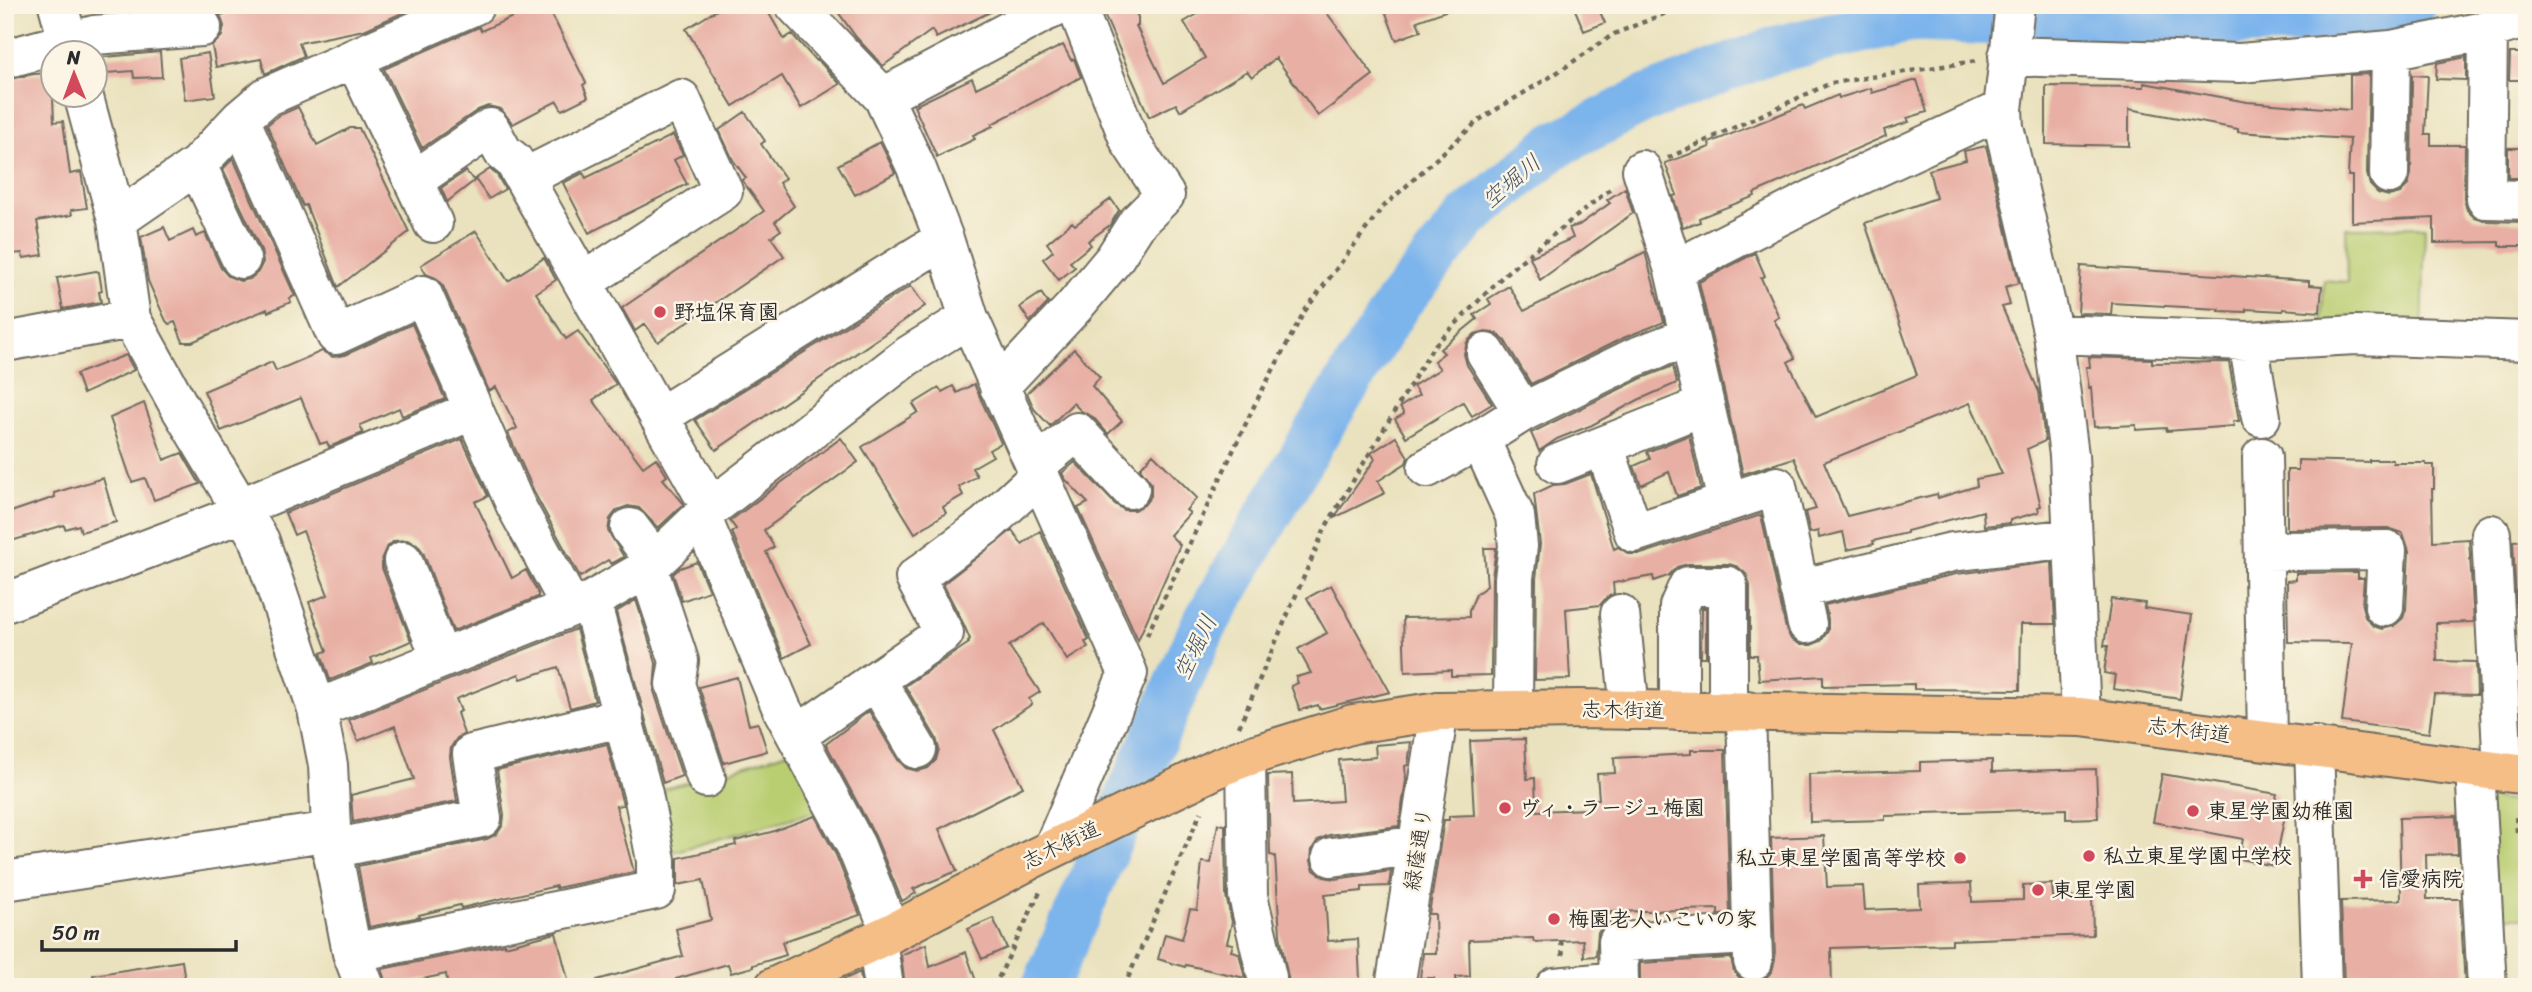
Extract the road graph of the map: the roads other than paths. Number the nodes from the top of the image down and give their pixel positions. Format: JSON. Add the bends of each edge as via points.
{"nodes":[{"id":1,"x":58,"y":5,"type":"edge"},
{"id":2,"x":475,"y":5,"type":"edge"},
{"id":3,"x":795,"y":5,"type":"edge"},
{"id":4,"x":2015,"y":5,"type":"edge"},
{"id":5,"x":1056,"y":7,"type":"edge"},
{"id":6,"x":2527,"y":18,"type":"edge"},
{"id":7,"x":202,"y":27,"type":"dead end"},
{"id":8,"x":2488,"y":30,"type":"junction"},
{"id":9,"x":67,"y":38,"type":"edge"},
{"id":10,"x":88,"y":38,"type":"edge"},
{"id":11,"x":2391,"y":50,"type":"junction"},
{"id":12,"x":38,"y":53,"type":"edge"},
{"id":13,"x":2008,"y":56,"type":"junction"},
{"id":14,"x":5,"y":59,"type":"edge"},
{"id":15,"x":355,"y":60,"type":"junction"},
{"id":16,"x":883,"y":96,"type":"junction"},
{"id":17,"x":87,"y":108,"type":"edge"},
{"id":18,"x":2003,"y":109,"type":"junction"},
{"id":19,"x":240,"y":118,"type":"junction"},
{"id":20,"x":197,"y":165,"type":"junction"},
{"id":21,"x":1642,"y":170,"type":"road end"},
{"id":22,"x":2389,"y":174,"type":"dead end"},
{"id":23,"x":411,"y":176,"type":"junction"},
{"id":24,"x":524,"y":178,"type":"junction"},
{"id":25,"x":2527,"y":200,"type":"edge"},
{"id":26,"x":117,"y":220,"type":"junction"},
{"id":27,"x":433,"y":223,"type":"dead end"},
{"id":28,"x":944,"y":239,"type":"junction"},
{"id":29,"x":242,"y":259,"type":"dead end"},
{"id":30,"x":1674,"y":270,"type":"junction"},
{"id":31,"x":583,"y":282,"type":"junction"},
{"id":32,"x":969,"y":318,"type":"junction"},
{"id":33,"x":131,"y":319,"type":"junction"},
{"id":34,"x":2053,"y":334,"type":"junction"},
{"id":35,"x":1688,"y":337,"type":"junction"},
{"id":36,"x":2248,"y":341,"type":"junction"},
{"id":37,"x":2527,"y":341,"type":"edge"},
{"id":38,"x":5,"y":342,"type":"edge"},
{"id":39,"x":1486,"y":353,"type":"dead end"},
{"id":40,"x":999,"y":387,"type":"junction"},
{"id":41,"x":1703,"y":406,"type":"junction"},
{"id":42,"x":474,"y":410,"type":"junction"},
{"id":43,"x":1522,"y":412,"type":"junction"},
{"id":44,"x":2261,"y":416,"type":"dead end"},
{"id":45,"x":659,"y":417,"type":"junction"},
{"id":46,"x":1480,"y":439,"type":"junction"},
{"id":47,"x":1604,"y":446,"type":"junction"},
{"id":48,"x":2262,"y":457,"type":"dead end"},
{"id":49,"x":1557,"y":464,"type":"dead end"},
{"id":50,"x":1427,"y":468,"type":"dead end"},
{"id":51,"x":1037,"y":471,"type":"junction"},
{"id":52,"x":1130,"y":489,"type":"dead end"},
{"id":53,"x":1727,"y":502,"type":"junction"},
{"id":54,"x":240,"y":510,"type":"junction"},
{"id":55,"x":706,"y":513,"type":"junction"},
{"id":56,"x":630,"y":528,"type":"dead end"},
{"id":57,"x":2491,"y":534,"type":"dead end"},
{"id":58,"x":2071,"y":538,"type":"junction"},
{"id":59,"x":2264,"y":551,"type":"junction"},
{"id":60,"x":403,"y":561,"type":"dead end"},
{"id":61,"x":652,"y":564,"type":"junction"},
{"id":62,"x":5,"y":603,"type":"edge"},
{"id":63,"x":581,"y":604,"type":"junction"},
{"id":64,"x":2384,"y":607,"type":"dead end"},
{"id":65,"x":1620,"y":614,"type":"dead end"},
{"id":66,"x":441,"y":659,"type":"junction"},
{"id":67,"x":876,"y":680,"type":"junction"},
{"id":68,"x":317,"y":709,"type":"junction"},
{"id":69,"x":1513,"y":710,"type":"junction"},
{"id":70,"x":1630,"y":710,"type":"junction"},
{"id":71,"x":1679,"y":710,"type":"junction"},
{"id":72,"x":1439,"y":711,"type":"junction"},
{"id":73,"x":1737,"y":711,"type":"junction"},
{"id":74,"x":624,"y":717,"type":"junction"},
{"id":75,"x":2081,"y":717,"type":"junction"},
{"id":76,"x":797,"y":736,"type":"junction"},
{"id":77,"x":2267,"y":740,"type":"junction"},
{"id":78,"x":2314,"y":746,"type":"junction"},
{"id":79,"x":917,"y":748,"type":"dead end"},
{"id":80,"x":1225,"y":766,"type":"junction"},
{"id":81,"x":2502,"y":771,"type":"edge"},
{"id":82,"x":706,"y":778,"type":"dead end"},
{"id":83,"x":332,"y":840,"type":"junction"},
{"id":84,"x":1061,"y":844,"type":"junction"},
{"id":85,"x":1419,"y":845,"type":"junction"},
{"id":86,"x":1332,"y":857,"type":"dead end"},
{"id":87,"x":5,"y":881,"type":"edge"},
{"id":88,"x":884,"y":936,"type":"junction"},
{"id":89,"x":358,"y":970,"type":"edge"},
{"id":90,"x":775,"y":987,"type":"edge"},
{"id":91,"x":884,"y":987,"type":"edge"},
{"id":92,"x":1267,"y":987,"type":"edge"},
{"id":93,"x":1395,"y":987,"type":"edge"},
{"id":94,"x":1555,"y":987,"type":"edge"},
{"id":95,"x":2322,"y":987,"type":"edge"},
{"id":96,"x":2487,"y":987,"type":"edge"}],
"edges":[{"from":1,"to":9,"type":"street"},
{"from":2,"to":15,"type":"street"},
{"from":3,"to":16,"type":"street"},
{"from":4,"to":13,"type":"street"},
{"from":5,"to":16,"type":"street"},
{"from":5,"to":40,"type":"street","via":[[1130,142],[1165,195],[1137,223],[1074,307]]},
{"from":6,"to":8,"type":"street"},
{"from":7,"to":10,"type":"street"},
{"from":8,"to":11,"type":"street"},
{"from":8,"to":25,"type":"street","via":[[2486,199]]},
{"from":11,"to":13,"type":"street","via":[[2239,63]]},
{"from":11,"to":22,"type":"street"},
{"from":12,"to":14,"type":"street"},
{"from":13,"to":18,"type":"street"},
{"from":15,"to":19,"type":"street","via":[[267,97]]},
{"from":15,"to":23,"type":"street"},
{"from":16,"to":28,"type":"street"},
{"from":17,"to":26,"type":"street"},
{"from":18,"to":30,"type":"street"},
{"from":18,"to":34,"type":"street"},
{"from":19,"to":20,"type":"street"},
{"from":19,"to":42,"type":"street","via":[[335,335],[423,295]]},
{"from":20,"to":26,"type":"street"},
{"from":20,"to":29,"type":"street"},
{"from":21,"to":30,"type":"street"},
{"from":23,"to":24,"type":"street","via":[[426,172],[490,128]]},
{"from":23,"to":27,"type":"street"},
{"from":24,"to":31,"type":"street"},
{"from":24,"to":31,"type":"street","via":[[681,99],[723,191]]},
{"from":26,"to":33,"type":"street"},
{"from":28,"to":32,"type":"street"},
{"from":28,"to":45,"type":"street"},
{"from":30,"to":35,"type":"street"},
{"from":31,"to":45,"type":"street"},
{"from":32,"to":40,"type":"street"},
{"from":32,"to":55,"type":"street","via":[[906,357]]},
{"from":33,"to":38,"type":"street"},
{"from":33,"to":54,"type":"street"},
{"from":34,"to":36,"type":"street"},
{"from":34,"to":58,"type":"street","via":[[2069,455]]},
{"from":35,"to":41,"type":"street"},
{"from":35,"to":43,"type":"street","via":[[1633,358]]},
{"from":36,"to":37,"type":"street","via":[[2356,335]]},
{"from":36,"to":44,"type":"street"},
{"from":39,"to":43,"type":"street"},
{"from":40,"to":51,"type":"street"},
{"from":41,"to":47,"type":"street"},
{"from":41,"to":53,"type":"street"},
{"from":42,"to":54,"type":"street"},
{"from":42,"to":63,"type":"street","via":[[516,506]]},
{"from":43,"to":46,"type":"street"},
{"from":45,"to":55,"type":"street"},
{"from":46,"to":50,"type":"street"},
{"from":46,"to":69,"type":"street","via":[[1514,516],[1518,546]]},
{"from":47,"to":49,"type":"street"},
{"from":47,"to":53,"type":"street","via":[[1634,533]]},
{"from":48,"to":59,"type":"street"},
{"from":51,"to":52,"type":"street","via":[[1077,432]]},
{"from":51,"to":67,"type":"street","via":[[986,525],[915,579],[944,632]]},
{"from":51,"to":84,"type":"street","via":[[1128,673]]},
{"from":53,"to":58,"type":"street","via":[[1777,486],[1803,607],[1952,552]]},
{"from":54,"to":62,"type":"street"},
{"from":54,"to":68,"type":"street","via":[[260,541]]},
{"from":55,"to":61,"type":"street"},
{"from":55,"to":76,"type":"street","via":[[782,709]]},
{"from":56,"to":61,"type":"street"},
{"from":57,"to":81,"type":"street"},
{"from":58,"to":75,"type":"street"},
{"from":59,"to":64,"type":"street","via":[[2387,550]]},
{"from":59,"to":77,"type":"street"},
{"from":60,"to":66,"type":"street"},
{"from":61,"to":63,"type":"street"},
{"from":61,"to":82,"type":"street","via":[[680,661],[675,684]]},
{"from":63,"to":66,"type":"street"},
{"from":63,"to":74,"type":"street"},
{"from":65,"to":70,"type":"street"},
{"from":66,"to":68,"type":"street"},
{"from":67,"to":76,"type":"street"},
{"from":67,"to":79,"type":"street"},
{"from":68,"to":83,"type":"street","via":[[328,765]]},
{"from":69,"to":70,"type":"main road","name":"志木街道"},
{"from":69,"to":72,"type":"main road","name":"志木街道"},
{"from":70,"to":71,"type":"main road","name":"志木街道"},
{"from":71,"to":73,"type":"main road","name":"志木街道"},
{"from":71,"to":73,"type":"street","via":[[1679,606],[1688,586],[1728,586]]},
{"from":72,"to":80,"type":"main road","name":"志木街道","via":[[1353,724]]},
{"from":72,"to":85,"type":"street","name":"緑蔭通り"},
{"from":73,"to":75,"type":"main road","name":"志木街道"},
{"from":73,"to":94,"type":"street","via":[[1752,948],[1618,942],[1619,981]]},
{"from":74,"to":83,"type":"street","via":[[472,754],[482,818]]},
{"from":74,"to":89,"type":"street","via":[[655,857],[656,890]]},
{"from":75,"to":77,"type":"main road","name":"志木街道"},
{"from":76,"to":88,"type":"street","via":[[856,846]]},
{"from":77,"to":78,"type":"main road","name":"志木街道"},
{"from":78,"to":81,"type":"main road","name":"志木街道"},
{"from":78,"to":95,"type":"street"},
{"from":80,"to":84,"type":"main road","name":"志木街道"},
{"from":80,"to":92,"type":"street"},
{"from":81,"to":96,"type":"street"},
{"from":83,"to":87,"type":"street"},
{"from":83,"to":89,"type":"street"},
{"from":84,"to":88,"type":"main road","name":"志木街道"},
{"from":85,"to":86,"type":"street"},
{"from":85,"to":93,"type":"street","name":"緑蔭通り"},
{"from":88,"to":90,"type":"main road","name":"志木街道"},
{"from":88,"to":91,"type":"street"}]}
